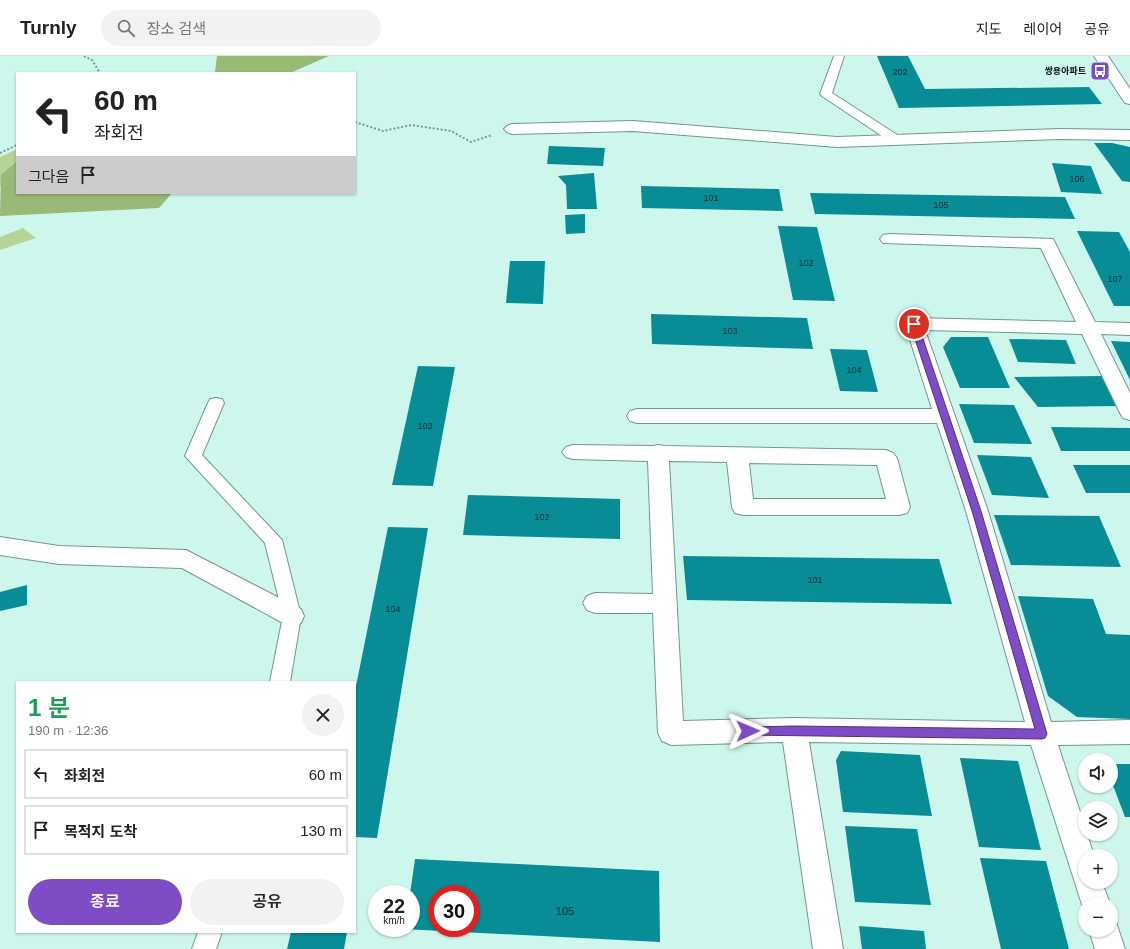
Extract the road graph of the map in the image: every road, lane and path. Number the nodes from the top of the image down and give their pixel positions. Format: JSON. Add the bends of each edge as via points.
{"nodes":[{"id":1,"x":84,"y":56,"type":"edge"},
{"id":2,"x":839,"y":56,"type":"edge"},
{"id":3,"x":1100,"y":56,"type":"edge"},
{"id":4,"x":100,"y":72,"type":"edge"},
{"id":5,"x":1130,"y":100,"type":"edge"},
{"id":6,"x":356,"y":122,"type":"edge"},
{"id":7,"x":512,"y":129,"type":"joint"},
{"id":8,"x":1130,"y":135,"type":"edge"},
{"id":9,"x":898,"y":141,"type":"junction"},
{"id":10,"x":16,"y":146,"type":"edge"},
{"id":11,"x":0,"y":154,"type":"edge"},
{"id":12,"x":889,"y":239,"type":"dead end"},
{"id":13,"x":1088,"y":328,"type":"junction"},
{"id":14,"x":1130,"y":328,"type":"edge"},
{"id":15,"x":216,"y":403,"type":"dead end"},
{"id":16,"x":1130,"y":413,"type":"edge"},
{"id":17,"x":637,"y":416,"type":"dead end"},
{"id":18,"x":945,"y":416,"type":"junction"},
{"id":19,"x":573,"y":452,"type":"dead end"},
{"id":20,"x":658,"y":452,"type":"junction"},
{"id":21,"x":737,"y":455,"type":"junction"},
{"id":22,"x":0,"y":546,"type":"edge"},
{"id":23,"x":595,"y":603,"type":"dead end"},
{"id":24,"x":664,"y":604,"type":"junction"},
{"id":25,"x":292,"y":616,"type":"junction"},
{"id":26,"x":280,"y":681,"type":"edge"},
{"id":27,"x":794,"y":730,"type":"junction"},
{"id":28,"x":1130,"y":732,"type":"edge"},
{"id":29,"x":1042,"y":734,"type":"junction"},
{"id":30,"x":1078,"y":849,"type":"edge"},
{"id":31,"x":210,"y":933,"type":"edge"},
{"id":32,"x":1106,"y":937,"type":"edge"},
{"id":33,"x":204,"y":949,"type":"edge"},
{"id":34,"x":828,"y":949,"type":"edge"},
{"id":35,"x":1110,"y":949,"type":"edge"}],
"edges":[{"from":1,"to":4,"type":"path","via":[[95,63]]},
{"from":2,"to":9,"type":"lane","via":[[826,94]]},
{"from":3,"to":5,"type":"street"},
{"from":6,"to":7,"type":"path","via":[[383,131],[411,125],[451,131],[471,142]]},
{"from":7,"to":9,"type":"street","via":[[633,126],[837,142]]},
{"from":8,"to":9,"type":"street","via":[[1061,134]]},
{"from":10,"to":11,"type":"path"},
{"from":12,"to":13,"type":"street","via":[[1047,243]]},
{"from":13,"to":14,"type":"street"},
{"from":13,"to":16,"type":"street"},
{"from":13,"to":18,"type":"street","via":[[914,324]]},
{"from":15,"to":25,"type":"lane","via":[[193,456],[273,540]]},
{"from":17,"to":18,"type":"street"},
{"from":18,"to":29,"type":"street","via":[[977,511]]},
{"from":19,"to":20,"type":"street"},
{"from":20,"to":21,"type":"street"},
{"from":20,"to":24,"type":"street"},
{"from":21,"to":21,"type":"street","via":[[886,458],[899,507],[743,507]]},
{"from":22,"to":25,"type":"street","via":[[59,555],[186,559]]},
{"from":23,"to":24,"type":"street"},
{"from":24,"to":27,"type":"street","via":[[671,733]]},
{"from":25,"to":26,"type":"lane"},
{"from":27,"to":29,"type":"street"},
{"from":27,"to":34,"type":"street"},
{"from":28,"to":29,"type":"street"},
{"from":29,"to":30,"type":"street"},
{"from":31,"to":33,"type":"lane"},
{"from":32,"to":35,"type":"street"}]}
